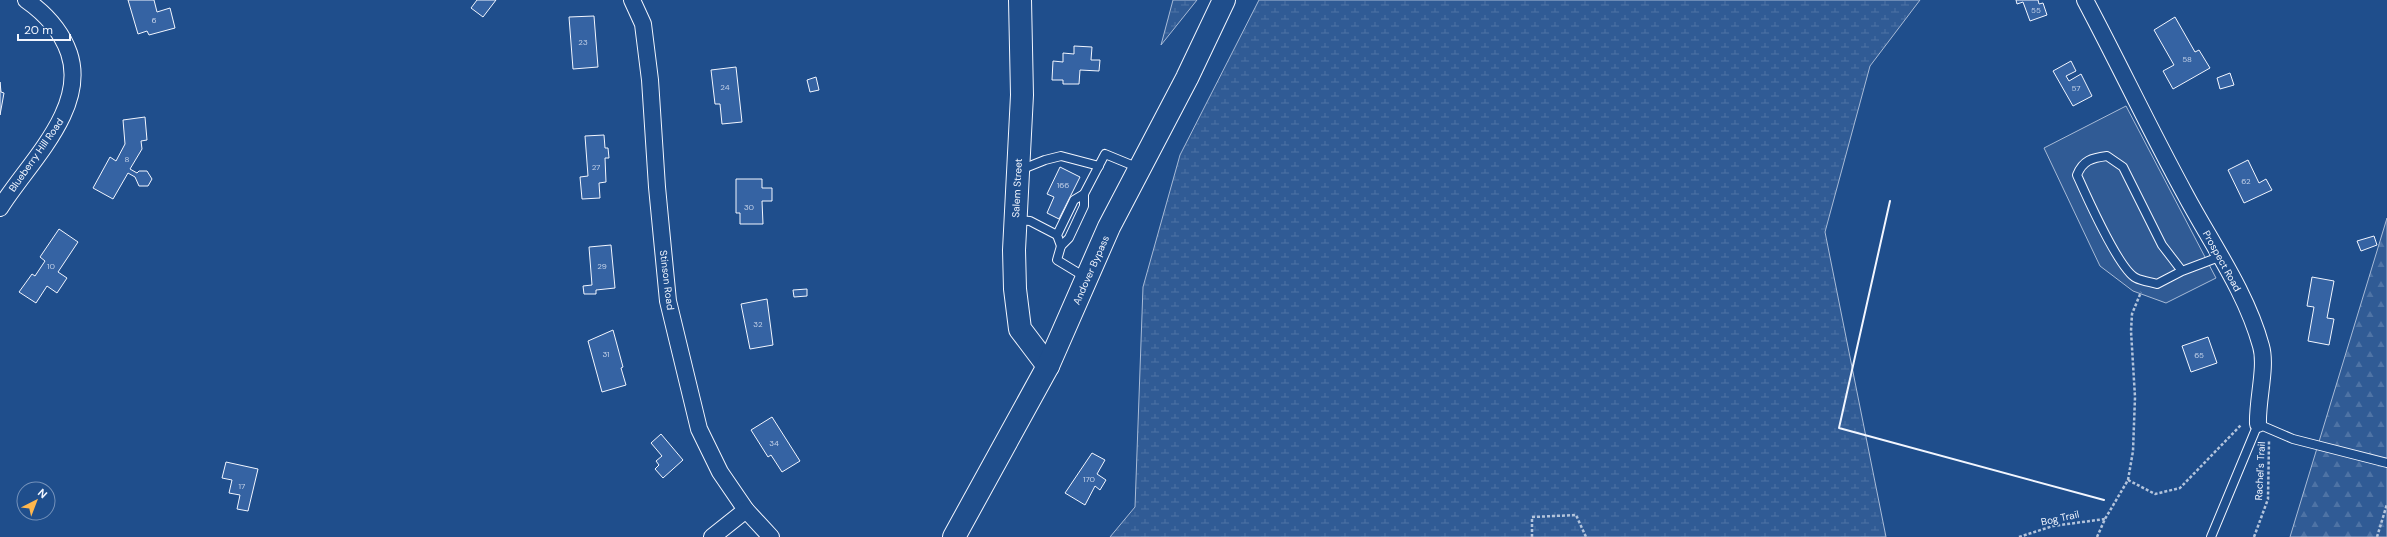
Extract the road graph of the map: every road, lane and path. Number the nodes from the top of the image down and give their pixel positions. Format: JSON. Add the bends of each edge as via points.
{"nodes":[{"id":1,"x":26,"y":0,"type":"edge"},
{"id":2,"x":632,"y":0,"type":"edge"},
{"id":3,"x":1020,"y":0,"type":"edge"},
{"id":4,"x":1224,"y":0,"type":"edge"},
{"id":5,"x":2085,"y":0,"type":"edge"},
{"id":6,"x":1099,"y":166,"type":"junction"},
{"id":7,"x":1140,"y":168,"type":"junction"},
{"id":8,"x":1018,"y":171,"type":"junction"},
{"id":9,"x":1084,"y":194,"type":"junction"},
{"id":10,"x":0,"y":208,"type":"edge"},
{"id":11,"x":1015,"y":220,"type":"junction"},
{"id":12,"x":1057,"y":235,"type":"junction"},
{"id":13,"x":1061,"y":246,"type":"junction"},
{"id":14,"x":2219,"y":257,"type":"junction"},
{"id":15,"x":2182,"y":271,"type":"junction"},
{"id":16,"x":1087,"y":278,"type":"junction"},
{"id":17,"x":2146,"y":281,"type":"junction"},
{"id":18,"x":1048,"y":366,"type":"junction"},
{"id":19,"x":2262,"y":420,"type":"junction"},
{"id":20,"x":2387,"y":463,"type":"edge"},
{"id":21,"x":2128,"y":480,"type":"junction"},
{"id":22,"x":2387,"y":504,"type":"edge"},
{"id":23,"x":746,"y":510,"type":"junction"},
{"id":24,"x":2105,"y":518,"type":"junction"},
{"id":25,"x":712,"y":537,"type":"edge"},
{"id":26,"x":772,"y":537,"type":"edge"},
{"id":27,"x":954,"y":537,"type":"edge"},
{"id":28,"x":1532,"y":537,"type":"edge"},
{"id":29,"x":1586,"y":537,"type":"edge"},
{"id":30,"x":2019,"y":537,"type":"edge"},
{"id":31,"x":2097,"y":537,"type":"edge"},
{"id":32,"x":2211,"y":537,"type":"edge"},
{"id":33,"x":2254,"y":537,"type":"edge"},
{"id":34,"x":2378,"y":537,"type":"edge"}],
"edges":[{"from":1,"to":10,"type":"street","name":"Blueberry Hill Road","via":[[48,17],[66,44],[74,74],[73,86],[70,100],[58,124]]},
{"from":2,"to":23,"type":"street","name":"Stinson Road","via":[[643,24],[650,80],[668,300],[700,429],[720,472]]},
{"from":3,"to":8,"type":"main road","name":"Salem Street","via":[[1022,95]]},
{"from":4,"to":7,"type":"main road","name":"Andover Bypass"},
{"from":5,"to":14,"type":"street","name":"Prospect Road"},
{"from":6,"to":7,"type":"lane","via":[[1105,154]]},
{"from":6,"to":8,"type":"lane","via":[[1061,156]]},
{"from":6,"to":9,"type":"lane"},
{"from":7,"to":16,"type":"main road","name":"Andover Bypass"},
{"from":8,"to":11,"type":"main road","name":"Salem Street"},
{"from":9,"to":12,"type":"lane","via":[[1074,200]]},
{"from":9,"to":13,"type":"lane","via":[[1084,206],[1069,238]]},
{"from":11,"to":12,"type":"lane","via":[[1030,221]]},
{"from":11,"to":18,"type":"main road","name":"Salem Street","via":[[1015,290],[1020,329]]},
{"from":12,"to":13,"type":"lane"},
{"from":13,"to":16,"type":"lane","via":[[1057,260]]},
{"from":14,"to":15,"type":"lane"},
{"from":14,"to":19,"type":"street","name":"Prospect Road","via":[[2246,305],[2261,347]]},
{"from":15,"to":17,"type":"lane","via":[[2157,284]]},
{"from":15,"to":17,"type":"lane","via":[[2162,245],[2123,166],[2107,156],[2091,158],[2081,165],[2077,175],[2120,261],[2135,278]]},
{"from":16,"to":18,"type":"main road","name":"Andover Bypass"},
{"from":17,"to":21,"type":"path","via":[[2132,314],[2135,397],[2133,451]]},
{"from":18,"to":27,"type":"main road","name":"Andover Bypass"},
{"from":19,"to":20,"type":"lane","via":[[2293,439]]},
{"from":19,"to":21,"type":"path","via":[[2180,488],[2155,494]]},
{"from":19,"to":32,"type":"lane","name":"Prospect Road"},
{"from":19,"to":33,"type":"path","name":"Rachel's Trail","via":[[2268,449],[2268,499]]},
{"from":21,"to":24,"type":"path"},
{"from":22,"to":34,"type":"path"},
{"from":23,"to":25,"type":"street"},
{"from":23,"to":26,"type":"street","name":"Stinson Road"},
{"from":24,"to":30,"type":"path","name":"Bog Trail","via":[[2053,526]]},
{"from":24,"to":31,"type":"path"},
{"from":28,"to":29,"type":"path","via":[[1532,517],[1576,515]]}]}
